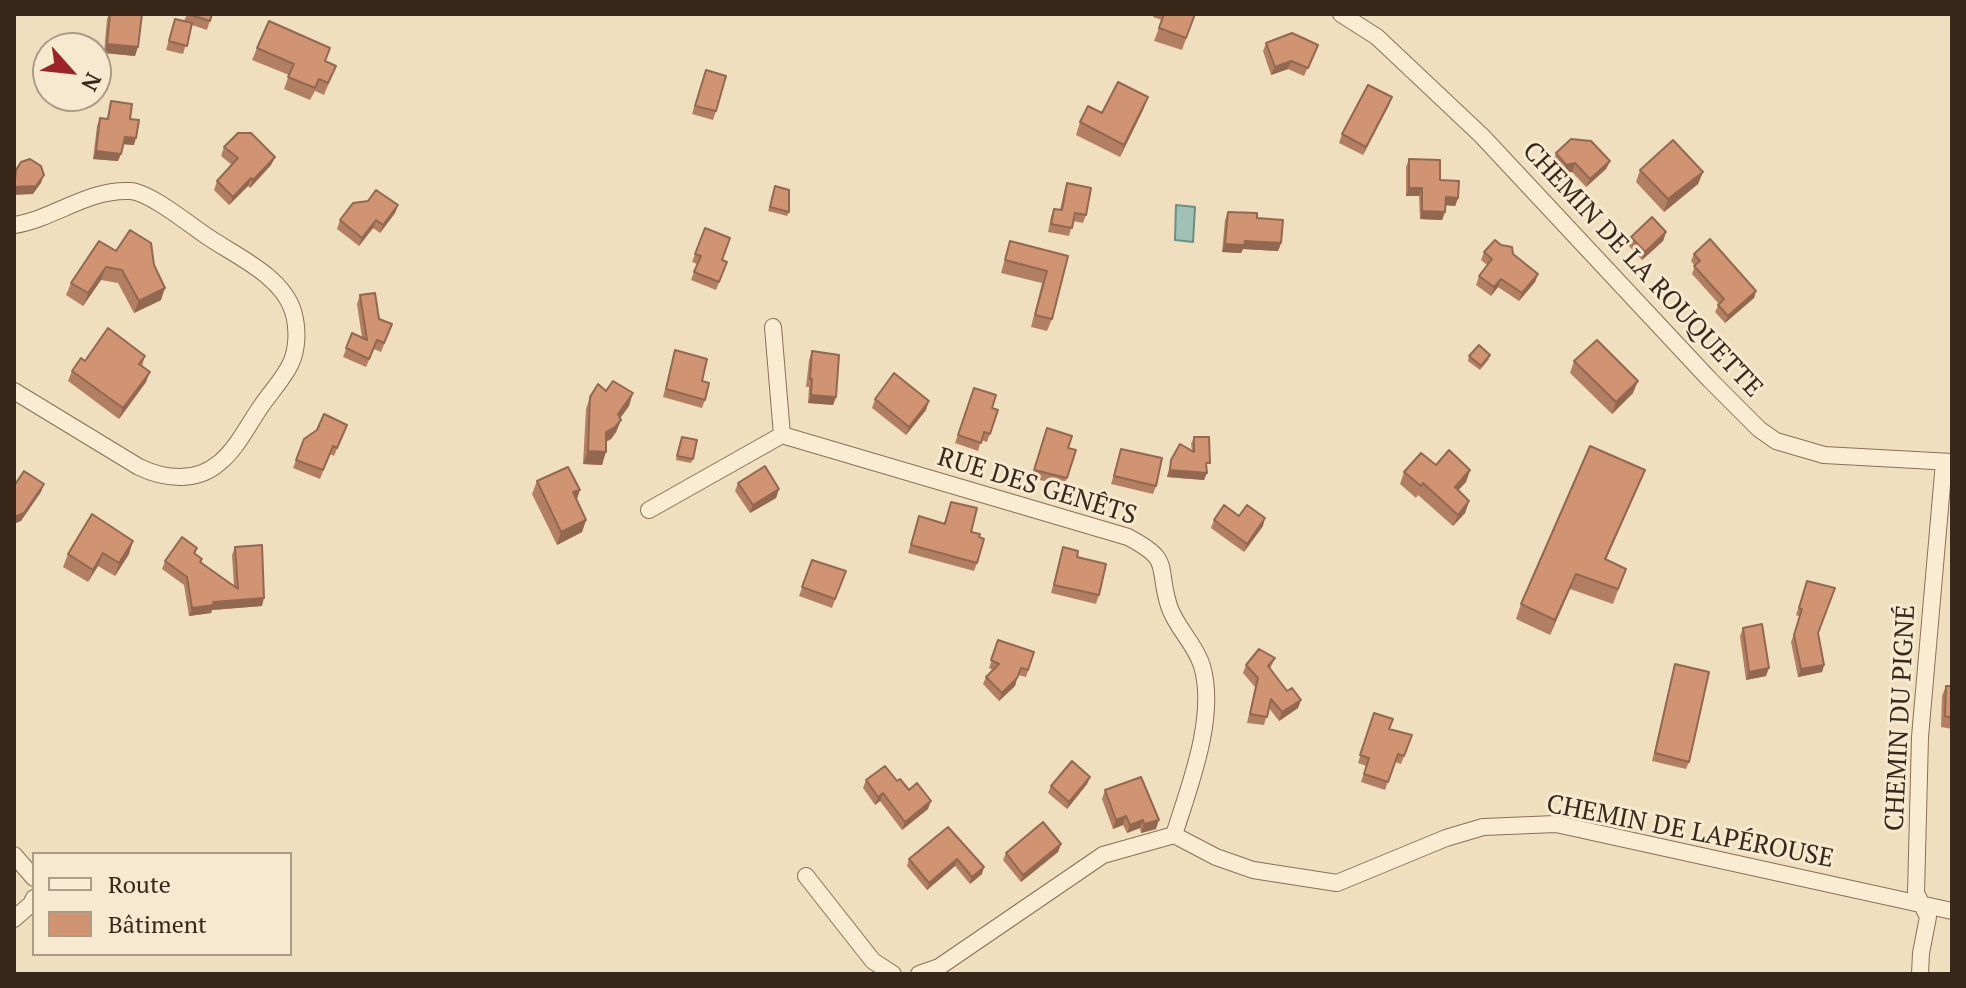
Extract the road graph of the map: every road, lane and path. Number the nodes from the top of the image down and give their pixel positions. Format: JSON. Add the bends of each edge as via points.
{"nodes":[{"id":1,"x":1341,"y":14,"type":"edge"},
{"id":2,"x":14,"y":225,"type":"edge"},
{"id":3,"x":773,"y":327,"type":"dead end"},
{"id":4,"x":14,"y":391,"type":"edge"},
{"id":5,"x":782,"y":435,"type":"junction"},
{"id":6,"x":1948,"y":462,"type":"edge"},
{"id":7,"x":649,"y":510,"type":"dead end"},
{"id":8,"x":1174,"y":835,"type":"junction"},
{"id":9,"x":14,"y":855,"type":"edge"},
{"id":10,"x":32,"y":876,"type":"edge"},
{"id":11,"x":806,"y":876,"type":"dead end"},
{"id":12,"x":32,"y":902,"type":"edge"},
{"id":13,"x":1921,"y":905,"type":"junction"},
{"id":14,"x":1952,"y":911,"type":"edge"},
{"id":15,"x":14,"y":919,"type":"edge"},
{"id":16,"x":893,"y":974,"type":"edge"},
{"id":17,"x":919,"y":974,"type":"edge"},
{"id":18,"x":1920,"y":974,"type":"edge"}],
"edges":[{"from":1,"to":6,"type":"street","name":"CHEMIN DE LA ROUQUETTE","via":[[1377,37],[1482,136],[1759,429],[1807,452]]},
{"from":2,"to":4,"type":"street","via":[[93,196],[132,191],[280,288],[292,309],[296,343],[291,363],[219,464],[188,477],[163,476],[139,467]]},
{"from":3,"to":5,"type":"street"},
{"from":5,"to":7,"type":"street"},
{"from":5,"to":8,"type":"street","name":"RUE DES GENÊTS","via":[[1128,537],[1159,557],[1168,604],[1202,666],[1205,690],[1196,764]]},
{"from":6,"to":13,"type":"street","name":"CHEMIN DU PIGNÉ","via":[[1920,737],[1916,893]]},
{"from":8,"to":13,"type":"street","name":"CHEMIN DE LAPÉROUSE","via":[[1253,870],[1337,883],[1483,827],[1556,824]]},
{"from":8,"to":17,"type":"street","via":[[1103,855],[939,967]]},
{"from":9,"to":10,"type":"street"},
{"from":11,"to":16,"type":"street","via":[[873,961]]},
{"from":12,"to":15,"type":"street"},
{"from":13,"to":14,"type":"street","name":"CHEMIN DE LAPÉROUSE"},
{"from":13,"to":18,"type":"street","name":"CHEMIN DU PIGNÉ","via":[[1928,917]]}]}
